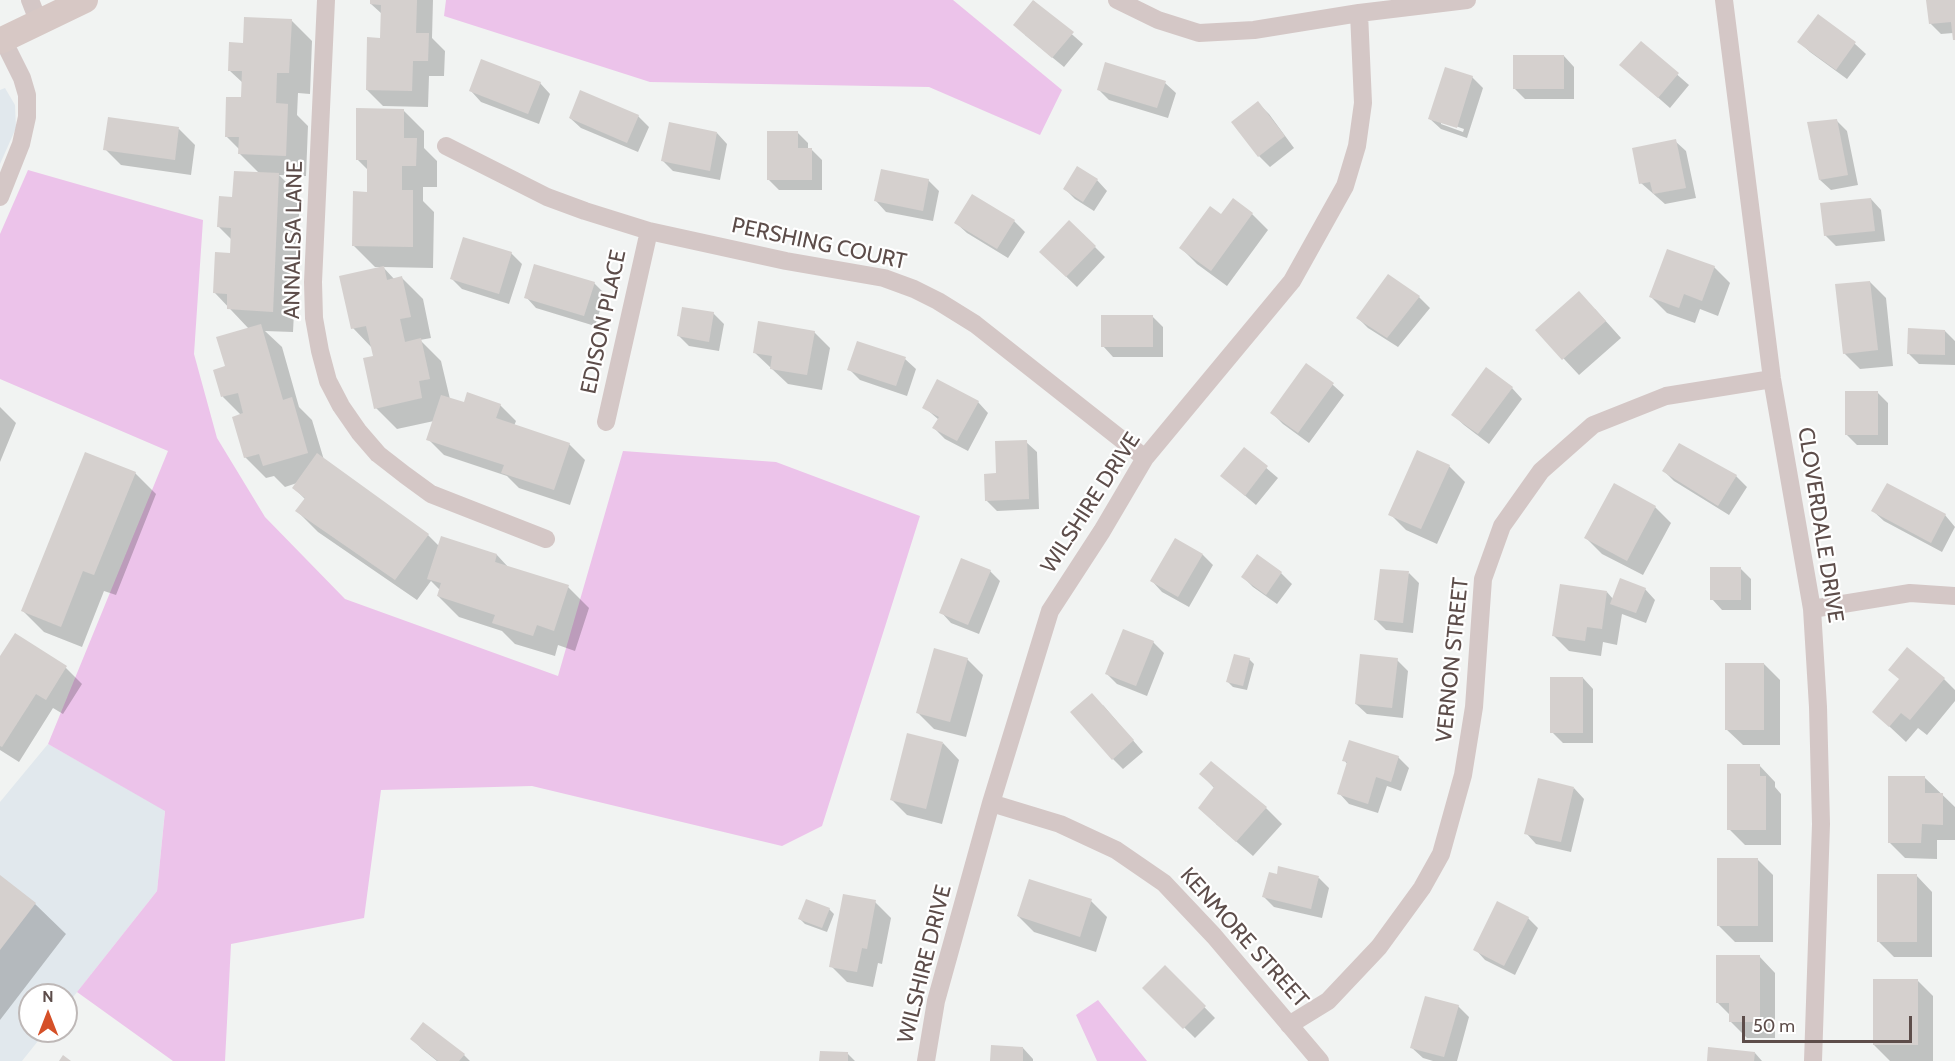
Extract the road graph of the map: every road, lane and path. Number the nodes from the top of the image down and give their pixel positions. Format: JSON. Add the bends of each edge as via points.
{"nodes":[{"id":1,"x":85,"y":0,"type":"edge"},
{"id":2,"x":326,"y":0,"type":"edge"},
{"id":3,"x":1118,"y":0,"type":"edge"},
{"id":4,"x":1467,"y":0,"type":"edge"},
{"id":5,"x":1724,"y":0,"type":"edge"},
{"id":6,"x":34,"y":11,"type":"edge"},
{"id":7,"x":1359,"y":14,"type":"junction"},
{"id":8,"x":1,"y":41,"type":"edge"},
{"id":9,"x":446,"y":146,"type":"dead end"},
{"id":10,"x":0,"y":197,"type":"edge"},
{"id":11,"x":649,"y":231,"type":"junction"},
{"id":12,"x":1772,"y":379,"type":"junction"},
{"id":13,"x":606,"y":422,"type":"dead end"},
{"id":14,"x":1145,"y":458,"type":"junction"},
{"id":15,"x":546,"y":539,"type":"dead end"},
{"id":16,"x":1955,"y":596,"type":"edge"},
{"id":17,"x":1812,"y":609,"type":"junction"},
{"id":18,"x":991,"y":803,"type":"junction"},
{"id":19,"x":1289,"y":1025,"type":"junction"},
{"id":20,"x":926,"y":1061,"type":"edge"},
{"id":21,"x":1320,"y":1061,"type":"edge"},
{"id":22,"x":1813,"y":1061,"type":"edge"}],
"edges":[{"from":1,"to":6,"type":"main road"},
{"from":2,"to":15,"type":"street","name":"ANNALISA LANE","via":[[313,282],[314,318],[328,381],[341,406],[378,454],[431,494]]},
{"from":3,"to":7,"type":"street","via":[[1158,20],[1199,33],[1254,30]]},
{"from":4,"to":7,"type":"street"},
{"from":5,"to":12,"type":"street","name":"CLOVERDALE DRIVE"},
{"from":6,"to":8,"type":"main road"},
{"from":7,"to":14,"type":"street","name":"WILSHIRE DRIVE","via":[[1363,103],[1357,146],[1345,186],[1292,281]]},
{"from":8,"to":10,"type":"street","via":[[22,78],[27,117]]},
{"from":9,"to":11,"type":"street","name":"PERSHING COURT","via":[[548,197]]},
{"from":11,"to":13,"type":"street","name":"EDISON PLACE"},
{"from":11,"to":14,"type":"street","name":"PERSHING COURT","via":[[884,278],[914,289],[975,324]]},
{"from":12,"to":17,"type":"street","name":"CLOVERDALE DRIVE"},
{"from":12,"to":19,"type":"street","name":"VERNON STREET","via":[[1666,396],[1593,425],[1541,471],[1502,526],[1483,579],[1474,707],[1463,774],[1441,854],[1422,888],[1379,947],[1328,1001]]},
{"from":14,"to":18,"type":"street","name":"WILSHIRE DRIVE","via":[[1050,611]]},
{"from":16,"to":17,"type":"street","via":[[1910,592]]},
{"from":17,"to":22,"type":"street","name":"CLOVERDALE DRIVE","via":[[1821,824]]},
{"from":18,"to":19,"type":"street","name":"KENMORE STREET","via":[[1060,824],[1116,850],[1164,883]]},
{"from":18,"to":20,"type":"street","name":"WILSHIRE DRIVE","via":[[936,1001]]},
{"from":19,"to":21,"type":"street","name":"KENMORE STREET"}]}
